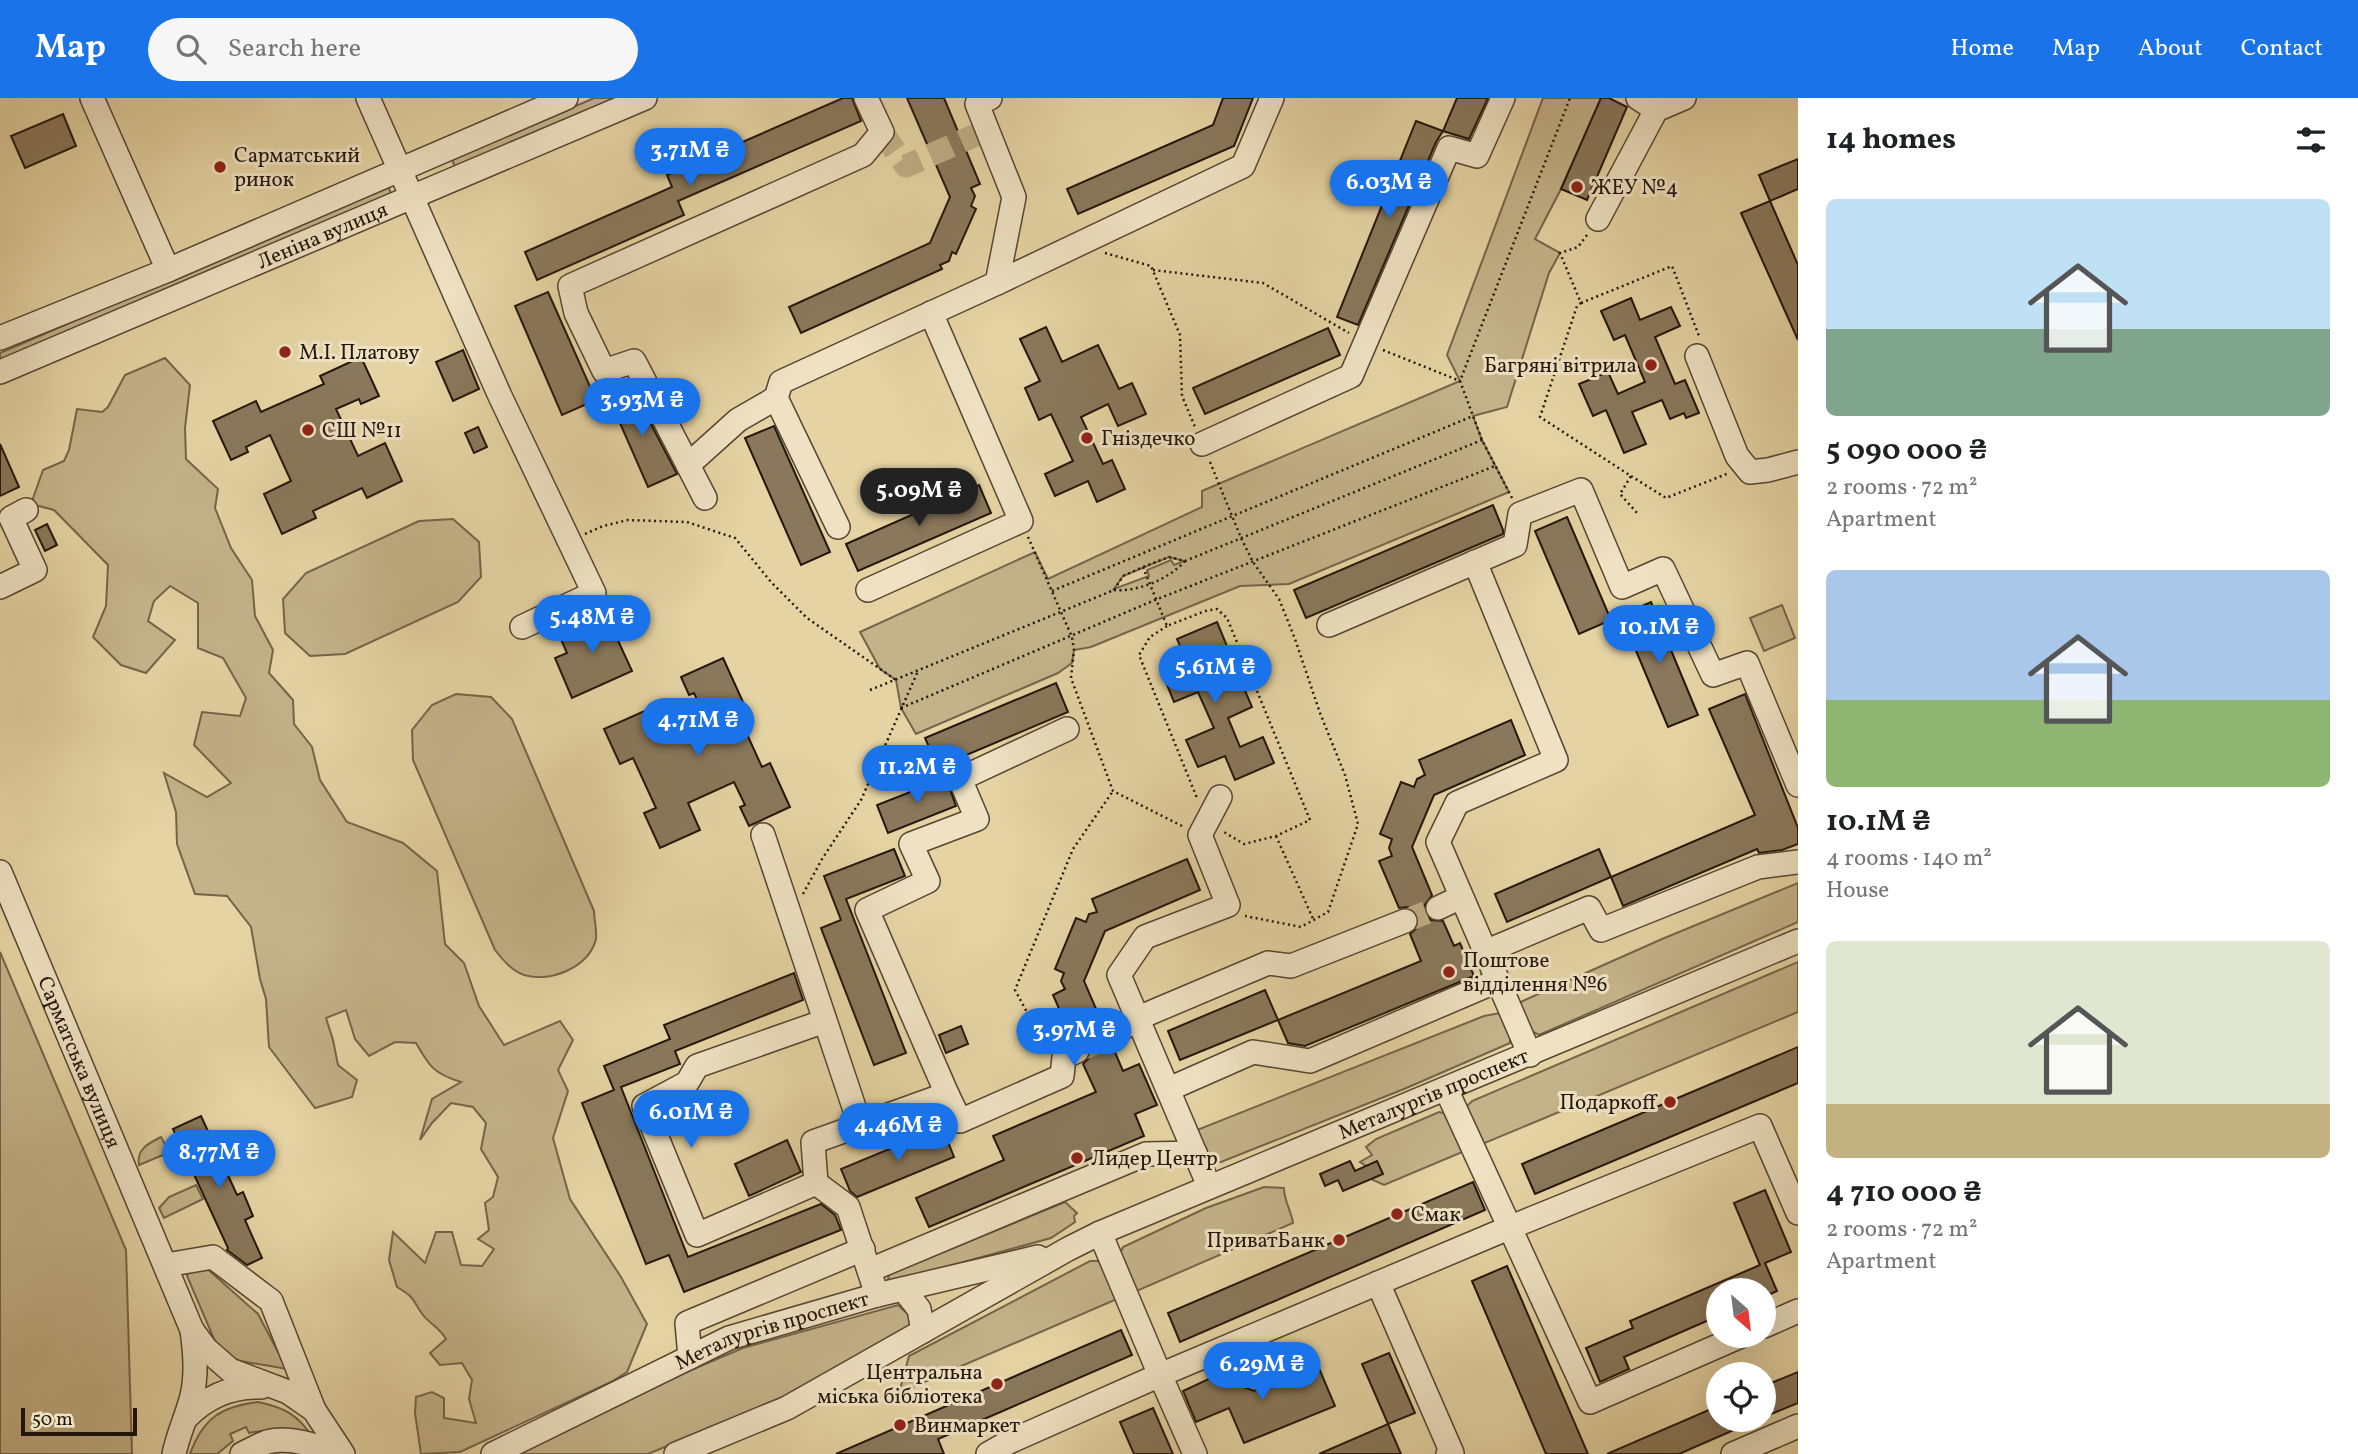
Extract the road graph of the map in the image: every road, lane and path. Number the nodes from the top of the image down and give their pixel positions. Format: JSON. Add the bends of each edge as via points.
{"nodes":[{"id":1,"x":92,"y":98,"type":"edge"},
{"id":2,"x":368,"y":98,"type":"edge"},
{"id":3,"x":566,"y":98,"type":"edge"},
{"id":4,"x":645,"y":98,"type":"edge"},
{"id":5,"x":866,"y":98,"type":"edge"},
{"id":6,"x":990,"y":98,"type":"edge"},
{"id":7,"x":1272,"y":98,"type":"edge"},
{"id":8,"x":1503,"y":98,"type":"edge"},
{"id":9,"x":1570,"y":98,"type":"edge"},
{"id":10,"x":1684,"y":98,"type":"edge"},
{"id":11,"x":1647,"y":104,"type":"edge"},
{"id":12,"x":400,"y":170,"type":"junction"},
{"id":13,"x":412,"y":198,"type":"junction"},
{"id":14,"x":1598,"y":219,"type":"joint"},
{"id":15,"x":1073,"y":247,"type":"junction"},
{"id":16,"x":167,"y":270,"type":"junction"},
{"id":17,"x":1153,"y":270,"type":"junction"},
{"id":18,"x":997,"y":283,"type":"junction"},
{"id":19,"x":1581,"y":303,"type":"junction"},
{"id":20,"x":931,"y":313,"type":"junction"},
{"id":21,"x":0,"y":338,"type":"edge"},
{"id":22,"x":1366,"y":343,"type":"junction"},
{"id":23,"x":1697,"y":356,"type":"joint"},
{"id":24,"x":0,"y":372,"type":"edge"},
{"id":25,"x":1460,"y":381,"type":"junction"},
{"id":26,"x":776,"y":398,"type":"junction"},
{"id":27,"x":1473,"y":416,"type":"junction"},
{"id":28,"x":1482,"y":440,"type":"junction"},
{"id":29,"x":1202,"y":444,"type":"junction"},
{"id":30,"x":1798,"y":462,"type":"edge"},
{"id":31,"x":688,"y":465,"type":"junction"},
{"id":32,"x":1495,"y":466,"type":"junction"},
{"id":33,"x":1745,"y":466,"type":"junction"},
{"id":34,"x":1631,"y":476,"type":"junction"},
{"id":35,"x":705,"y":498,"type":"dead end"},
{"id":36,"x":26,"y":510,"type":"dead end"},
{"id":37,"x":1520,"y":514,"type":"junction"},
{"id":38,"x":1638,"y":514,"type":"dead end"},
{"id":39,"x":1232,"y":515,"type":"junction"},
{"id":40,"x":1021,"y":521,"type":"junction"},
{"id":41,"x":838,"y":527,"type":"dead end"},
{"id":42,"x":1241,"y":538,"type":"junction"},
{"id":43,"x":569,"y":541,"type":"junction"},
{"id":44,"x":1185,"y":561,"type":"junction"},
{"id":45,"x":1253,"y":562,"type":"junction"},
{"id":46,"x":1475,"y":562,"type":"junction"},
{"id":47,"x":1143,"y":568,"type":"junction"},
{"id":48,"x":1149,"y":583,"type":"junction"},
{"id":49,"x":0,"y":587,"type":"edge"},
{"id":50,"x":868,"y":590,"type":"dead end"},
{"id":51,"x":1114,"y":590,"type":"junction"},
{"id":52,"x":1052,"y":591,"type":"junction"},
{"id":53,"x":1155,"y":600,"type":"junction"},
{"id":54,"x":1062,"y":611,"type":"junction"},
{"id":55,"x":1329,"y":625,"type":"dead end"},
{"id":56,"x":1167,"y":626,"type":"junction"},
{"id":57,"x":522,"y":627,"type":"dead end"},
{"id":58,"x":1072,"y":637,"type":"junction"},
{"id":59,"x":918,"y":671,"type":"junction"},
{"id":60,"x":896,"y":680,"type":"junction"},
{"id":61,"x":870,"y":690,"type":"dead end"},
{"id":62,"x":901,"y":708,"type":"junction"},
{"id":63,"x":1067,"y":729,"type":"dead end"},
{"id":64,"x":1798,"y":785,"type":"edge"},
{"id":65,"x":1113,"y":792,"type":"junction"},
{"id":66,"x":1220,"y":797,"type":"dead end"},
{"id":67,"x":1203,"y":827,"type":"junction"},
{"id":68,"x":763,"y":835,"type":"dead end"},
{"id":69,"x":1276,"y":836,"type":"junction"},
{"id":70,"x":1798,"y":862,"type":"edge"},
{"id":71,"x":0,"y":872,"type":"edge"},
{"id":72,"x":1461,"y":897,"type":"junction"},
{"id":73,"x":1228,"y":905,"type":"junction"},
{"id":74,"x":1438,"y":908,"type":"tunnel mouth"},
{"id":75,"x":790,"y":917,"type":"junction"},
{"id":76,"x":1314,"y":921,"type":"junction"},
{"id":77,"x":1405,"y":921,"type":"tunnel mouth"},
{"id":78,"x":1798,"y":942,"type":"edge"},
{"id":79,"x":1485,"y":952,"type":"junction"},
{"id":80,"x":1497,"y":981,"type":"junction"},
{"id":81,"x":1138,"y":1018,"type":"junction"},
{"id":82,"x":825,"y":1021,"type":"junction"},
{"id":83,"x":1108,"y":1038,"type":"tunnel mouth"},
{"id":84,"x":1071,"y":1054,"type":"joint"},
{"id":85,"x":1530,"y":1055,"type":"junction"},
{"id":86,"x":1169,"y":1089,"type":"junction"},
{"id":87,"x":1446,"y":1089,"type":"junction"},
{"id":88,"x":947,"y":1094,"type":"junction"},
{"id":89,"x":860,"y":1125,"type":"junction"},
{"id":90,"x":1195,"y":1153,"type":"junction"},
{"id":91,"x":816,"y":1183,"type":"junction"},
{"id":92,"x":1209,"y":1186,"type":"junction"},
{"id":93,"x":1798,"y":1213,"type":"edge"},
{"id":94,"x":1511,"y":1227,"type":"junction"},
{"id":95,"x":1100,"y":1233,"type":"junction"},
{"id":96,"x":1068,"y":1249,"type":"junction"},
{"id":97,"x":866,"y":1260,"type":"junction"},
{"id":98,"x":166,"y":1265,"type":"junction"},
{"id":99,"x":1378,"y":1283,"type":"junction"},
{"id":100,"x":904,"y":1290,"type":"junction"},
{"id":101,"x":877,"y":1295,"type":"junction"},
{"id":102,"x":1798,"y":1311,"type":"edge"},
{"id":103,"x":1776,"y":1321,"type":"edge"},
{"id":104,"x":192,"y":1331,"type":"junction"},
{"id":105,"x":923,"y":1331,"type":"junction"},
{"id":106,"x":1713,"y":1348,"type":"edge"},
{"id":107,"x":690,"y":1357,"type":"junction"},
{"id":108,"x":1160,"y":1375,"type":"junction"},
{"id":109,"x":271,"y":1387,"type":"junction"},
{"id":110,"x":314,"y":1410,"type":"junction"},
{"id":111,"x":186,"y":1418,"type":"junction"},
{"id":112,"x":1798,"y":1426,"type":"edge"},
{"id":113,"x":679,"y":1453,"type":"edge"},
{"id":114,"x":174,"y":1454,"type":"edge"},
{"id":115,"x":242,"y":1454,"type":"edge"},
{"id":116,"x":337,"y":1454,"type":"edge"},
{"id":117,"x":343,"y":1454,"type":"edge"},
{"id":118,"x":493,"y":1454,"type":"edge"},
{"id":119,"x":988,"y":1454,"type":"edge"},
{"id":120,"x":1195,"y":1454,"type":"edge"},
{"id":121,"x":1448,"y":1454,"type":"edge"},
{"id":122,"x":1733,"y":1454,"type":"edge"}],
"edges":[{"from":1,"to":16,"type":"street"},
{"from":2,"to":12,"type":"street"},
{"from":3,"to":12,"type":"street","name":"Леніна вулиця"},
{"from":4,"to":13,"type":"street","name":"Леніна вулиця"},
{"from":5,"to":31,"type":"street","via":[[882,132],[863,155],[570,286],[576,313],[604,371],[634,361]]},
{"from":6,"to":18,"type":"street","via":[[977,104],[1014,197]]},
{"from":7,"to":15,"type":"street","via":[[1243,166]]},
{"from":8,"to":22,"type":"street","via":[[1477,156],[1449,148]]},
{"from":9,"to":25,"type":"path"},
{"from":10,"to":11,"type":"street"},
{"from":11,"to":14,"type":"street"},
{"from":12,"to":13,"type":"street"},
{"from":12,"to":16,"type":"street","name":"Леніна вулиця"},
{"from":13,"to":24,"type":"street","name":"Леніна вулиця"},
{"from":13,"to":43,"type":"street"},
{"from":14,"to":19,"type":"path","via":[[1578,247],[1560,253]]},
{"from":15,"to":17,"type":"path","via":[[1120,255]]},
{"from":15,"to":18,"type":"street"},
{"from":16,"to":21,"type":"street","name":"Леніна вулиця"},
{"from":17,"to":22,"type":"path","via":[[1263,283]]},
{"from":17,"to":29,"type":"path","via":[[1180,335],[1182,396]]},
{"from":18,"to":20,"type":"street"},
{"from":19,"to":23,"type":"path","via":[[1672,266],[1703,347]]},
{"from":19,"to":34,"type":"path","via":[[1539,417]]},
{"from":20,"to":26,"type":"street","via":[[781,382]]},
{"from":20,"to":40,"type":"street"},
{"from":22,"to":25,"type":"path"},
{"from":22,"to":29,"type":"street","via":[[1352,376]]},
{"from":23,"to":33,"type":"street"},
{"from":25,"to":27,"type":"path"},
{"from":26,"to":31,"type":"street","via":[[738,420]]},
{"from":26,"to":41,"type":"street"},
{"from":27,"to":28,"type":"path"},
{"from":27,"to":39,"type":"path"},
{"from":28,"to":32,"type":"path"},
{"from":28,"to":42,"type":"path"},
{"from":29,"to":39,"type":"path"},
{"from":30,"to":33,"type":"street","via":[[1750,472]]},
{"from":31,"to":35,"type":"street"},
{"from":32,"to":37,"type":"path"},
{"from":32,"to":45,"type":"path"},
{"from":33,"to":34,"type":"path","via":[[1666,498]]},
{"from":34,"to":38,"type":"path","via":[[1620,494]]},
{"from":36,"to":49,"type":"street","via":[[11,518],[35,570]]},
{"from":37,"to":46,"type":"street","via":[[1515,545]]},
{"from":37,"to":64,"type":"street","via":[[1581,490],[1622,587],[1664,569],[1713,675],[1747,663]]},
{"from":39,"to":42,"type":"path"},
{"from":39,"to":52,"type":"path"},
{"from":40,"to":50,"type":"street"},
{"from":40,"to":52,"type":"path"},
{"from":42,"to":44,"type":"path"},
{"from":42,"to":45,"type":"path"},
{"from":43,"to":57,"type":"street","via":[[594,593]]},
{"from":43,"to":60,"type":"path","via":[[628,520],[687,522],[735,538],[807,618]]},
{"from":44,"to":47,"type":"path","via":[[1170,557]]},
{"from":44,"to":48,"type":"path","via":[[1175,573]]},
{"from":45,"to":53,"type":"path"},
{"from":45,"to":76,"type":"path","via":[[1279,599],[1345,775],[1358,824],[1328,912]]},
{"from":46,"to":55,"type":"street"},
{"from":46,"to":72,"type":"street","via":[[1556,760],[1457,803],[1438,842]]},
{"from":47,"to":48,"type":"path"},
{"from":47,"to":51,"type":"path","via":[[1123,576]]},
{"from":48,"to":51,"type":"path","via":[[1128,591]]},
{"from":48,"to":53,"type":"path"},
{"from":51,"to":54,"type":"path"},
{"from":52,"to":54,"type":"path"},
{"from":53,"to":56,"type":"path"},
{"from":53,"to":58,"type":"path"},
{"from":54,"to":58,"type":"path"},
{"from":54,"to":59,"type":"path"},
{"from":56,"to":67,"type":"path","via":[[1150,637],[1139,655]]},
{"from":56,"to":69,"type":"path","via":[[1217,609],[1227,618],[1310,820]]},
{"from":58,"to":62,"type":"path"},
{"from":58,"to":65,"type":"path","via":[[1071,678]]},
{"from":59,"to":60,"type":"path"},
{"from":59,"to":62,"type":"path"},
{"from":60,"to":61,"type":"path"},
{"from":62,"to":75,"type":"path","via":[[861,800]]},
{"from":63,"to":88,"type":"street","via":[[960,779],[977,818],[911,844],[928,881],[867,910]]},
{"from":65,"to":67,"type":"path"},
{"from":65,"to":84,"type":"path","via":[[1073,849],[1015,990],[1041,1038]]},
{"from":66,"to":67,"type":"street"},
{"from":67,"to":69,"type":"path","via":[[1244,844]]},
{"from":67,"to":73,"type":"street"},
{"from":68,"to":75,"type":"street"},
{"from":69,"to":76,"type":"path"},
{"from":70,"to":79,"type":"street","via":[[1758,867],[1601,930],[1589,908]]},
{"from":71,"to":98,"type":"street","name":"Сарматська вулиця"},
{"from":72,"to":74,"type":"street"},
{"from":72,"to":79,"type":"street"},
{"from":73,"to":76,"type":"path","via":[[1237,914],[1301,927]]},
{"from":73,"to":81,"type":"street","via":[[1145,937],[1119,975]]},
{"from":75,"to":82,"type":"street"},
{"from":77,"to":81,"type":"street","via":[[1291,966],[1268,963]]},
{"from":78,"to":85,"type":"street","name":"Металургів проспект"},
{"from":79,"to":80,"type":"street"},
{"from":80,"to":85,"type":"street"},
{"from":80,"to":86,"type":"street","via":[[1310,1061],[1254,1052]]},
{"from":81,"to":83,"type":"street"},
{"from":81,"to":86,"type":"street"},
{"from":82,"to":89,"type":"street"},
{"from":82,"to":91,"type":"street","via":[[697,1066],[687,1083],[644,1105],[697,1235]]},
{"from":84,"to":88,"type":"street","via":[[1062,1076],[960,1121]]},
{"from":85,"to":87,"type":"street","name":"Металургів проспект"},
{"from":86,"to":90,"type":"street"},
{"from":87,"to":92,"type":"street","name":"Металургів проспект"},
{"from":87,"to":94,"type":"street"},
{"from":88,"to":89,"type":"street"},
{"from":89,"to":91,"type":"street","via":[[813,1142]]},
{"from":90,"to":92,"type":"street"},
{"from":90,"to":97,"type":"street","via":[[1146,1154]]},
{"from":91,"to":97,"type":"street","via":[[848,1207]]},
{"from":92,"to":95,"type":"street","name":"Металургів проспект"},
{"from":93,"to":94,"type":"street","via":[[1760,1126]]},
{"from":94,"to":99,"type":"street"},
{"from":94,"to":106,"type":"street","via":[[1590,1402]]},
{"from":95,"to":96,"type":"street","name":"Металургів проспект"},
{"from":95,"to":108,"type":"street"},
{"from":96,"to":100,"type":"street","name":"Металургів проспект"},
{"from":96,"to":105,"type":"street","name":"Металургів проспект"},
{"from":97,"to":101,"type":"street"},
{"from":97,"to":107,"type":"street","via":[[687,1324]]},
{"from":98,"to":104,"type":"street","name":"Сарматська вулиця"},
{"from":98,"to":110,"type":"street","via":[[213,1257],[271,1301]]},
{"from":99,"to":108,"type":"street"},
{"from":99,"to":121,"type":"street","via":[[1452,1452]]},
{"from":100,"to":101,"type":"street","name":"Металургів проспект"},
{"from":100,"to":105,"type":"street","via":[[919,1309]]},
{"from":101,"to":107,"type":"street","name":"Металургів проспект","via":[[729,1338]]},
{"from":102,"to":103,"type":"street"},
{"from":104,"to":109,"type":"street","via":[[221,1364]]},
{"from":104,"to":111,"type":"street","via":[[196,1375]]},
{"from":105,"to":113,"type":"street","name":"Металургів проспект","via":[[788,1408]]},
{"from":107,"to":118,"type":"street","name":"Металургів проспект"},
{"from":108,"to":119,"type":"street"},
{"from":108,"to":120,"type":"street"},
{"from":109,"to":110,"type":"street"},
{"from":109,"to":111,"type":"street","via":[[232,1388],[197,1406]]},
{"from":110,"to":117,"type":"street"},
{"from":111,"to":114,"type":"street"},
{"from":112,"to":122,"type":"street"},
{"from":115,"to":116,"type":"street","via":[[267,1442],[290,1440]]}]}
